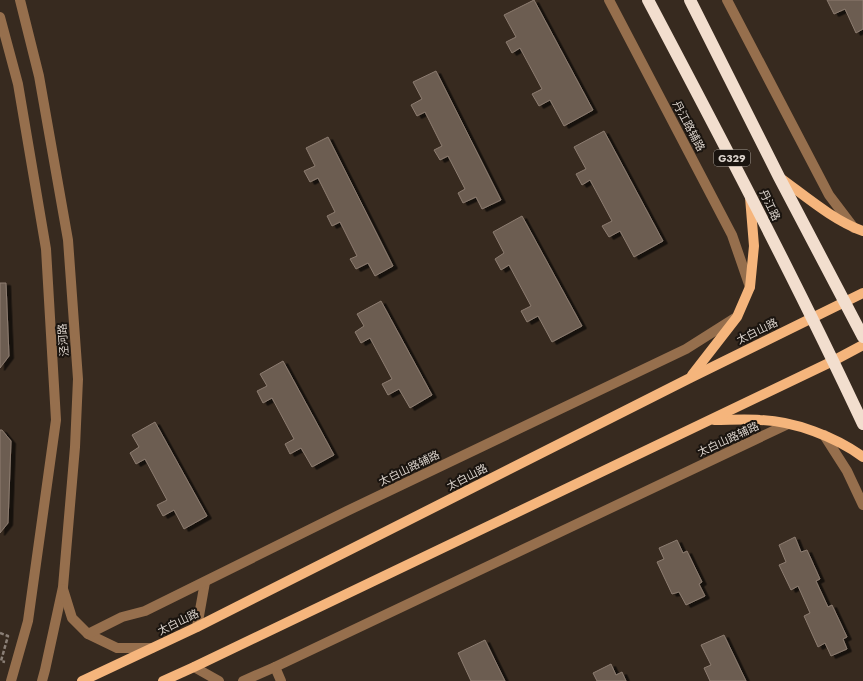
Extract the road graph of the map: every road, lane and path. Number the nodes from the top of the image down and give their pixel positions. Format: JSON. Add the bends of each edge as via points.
{"nodes":[{"id":1,"x":20,"y":0,"type":"edge"},
{"id":2,"x":609,"y":0,"type":"edge"},
{"id":3,"x":648,"y":0,"type":"edge"},
{"id":4,"x":690,"y":0,"type":"edge"},
{"id":5,"x":727,"y":0,"type":"edge"},
{"id":6,"x":0,"y":17,"type":"edge"},
{"id":7,"x":779,"y":177,"type":"junction"},
{"id":8,"x":750,"y":193,"type":"junction"},
{"id":9,"x":858,"y":229,"type":"edge"},
{"id":10,"x":750,"y":287,"type":"junction"},
{"id":11,"x":863,"y":293,"type":"edge"},
{"id":12,"x":846,"y":302,"type":"junction"},
{"id":13,"x":737,"y":317,"type":"junction"},
{"id":14,"x":811,"y":318,"type":"junction"},
{"id":15,"x":863,"y":337,"type":"edge"},
{"id":16,"x":863,"y":345,"type":"edge"},
{"id":17,"x":833,"y":361,"type":"junction"},
{"id":18,"x":690,"y":378,"type":"junction"},
{"id":19,"x":710,"y":420,"type":"junction"},
{"id":20,"x":788,"y":424,"type":"junction"},
{"id":21,"x":863,"y":424,"type":"edge"},
{"id":22,"x":824,"y":435,"type":"junction"},
{"id":23,"x":863,"y":457,"type":"edge"},
{"id":24,"x":863,"y":505,"type":"edge"},
{"id":25,"x":205,"y":582,"type":"junction"},
{"id":26,"x":63,"y":588,"type":"junction"},
{"id":27,"x":197,"y":627,"type":"junction"},
{"id":28,"x":88,"y":634,"type":"junction"},
{"id":29,"x":152,"y":648,"type":"junction"},
{"id":30,"x":194,"y":667,"type":"junction"},
{"id":31,"x":275,"y":667,"type":"junction"},
{"id":32,"x":11,"y":681,"type":"edge"},
{"id":33,"x":42,"y":681,"type":"edge"},
{"id":34,"x":82,"y":681,"type":"edge"},
{"id":35,"x":163,"y":681,"type":"edge"},
{"id":36,"x":218,"y":681,"type":"edge"},
{"id":37,"x":243,"y":681,"type":"edge"},
{"id":38,"x":281,"y":681,"type":"edge"}],
"edges":[{"from":1,"to":26,"type":"street","name":"泾河路","via":[[39,76],[68,240],[78,379]]},
{"from":2,"to":10,"type":"street","name":"丹江路辅路","via":[[732,235]]},
{"from":3,"to":8,"type":"highway","name":"丹江路","number":"G329"},
{"from":4,"to":7,"type":"highway","name":"丹江路","number":"G329"},
{"from":5,"to":9,"type":"street","via":[[829,195]]},
{"from":6,"to":32,"type":"street","name":"泾河路","via":[[18,84],[46,249],[56,420],[28,621]]},
{"from":7,"to":9,"type":"main road","via":[[818,206]]},
{"from":7,"to":12,"type":"highway","name":"丹江路","number":"G329"},
{"from":8,"to":10,"type":"main road","via":[[754,246]]},
{"from":8,"to":14,"type":"highway","name":"丹江路","number":"G329"},
{"from":10,"to":13,"type":"main road"},
{"from":11,"to":12,"type":"main road","name":"太白山路"},
{"from":12,"to":14,"type":"main road","name":"太白山路"},
{"from":12,"to":15,"type":"highway","name":"丹江路","number":"G329"},
{"from":13,"to":18,"type":"main road"},
{"from":13,"to":25,"type":"street","name":"太白山路辅路","via":[[686,348],[346,511]]},
{"from":14,"to":17,"type":"highway","name":"丹江路","number":"G329"},
{"from":14,"to":18,"type":"main road","name":"太白山路"},
{"from":16,"to":17,"type":"main road"},
{"from":17,"to":19,"type":"main road"},
{"from":17,"to":21,"type":"highway","name":"丹江路","number":"G329"},
{"from":18,"to":27,"type":"main road","name":"太白山路"},
{"from":19,"to":20,"type":"main road","via":[[761,420]]},
{"from":19,"to":30,"type":"main road"},
{"from":20,"to":22,"type":"main road"},
{"from":20,"to":31,"type":"street","name":"太白山路辅路"},
{"from":22,"to":23,"type":"main road"},
{"from":22,"to":24,"type":"street","via":[[847,471]]},
{"from":25,"to":27,"type":"street"},
{"from":25,"to":28,"type":"street","name":"太白山路辅路","via":[[145,611],[122,617]]},
{"from":26,"to":28,"type":"street","via":[[72,618]]},
{"from":26,"to":33,"type":"street","name":"泾河路"},
{"from":27,"to":29,"type":"main road","name":"太白山路"},
{"from":28,"to":29,"type":"street","via":[[117,648]]},
{"from":29,"to":34,"type":"main road","name":"太白山路"},
{"from":30,"to":35,"type":"main road"},
{"from":30,"to":36,"type":"street"},
{"from":31,"to":37,"type":"street","name":"太白山路辅路"},
{"from":31,"to":38,"type":"street"}]}
